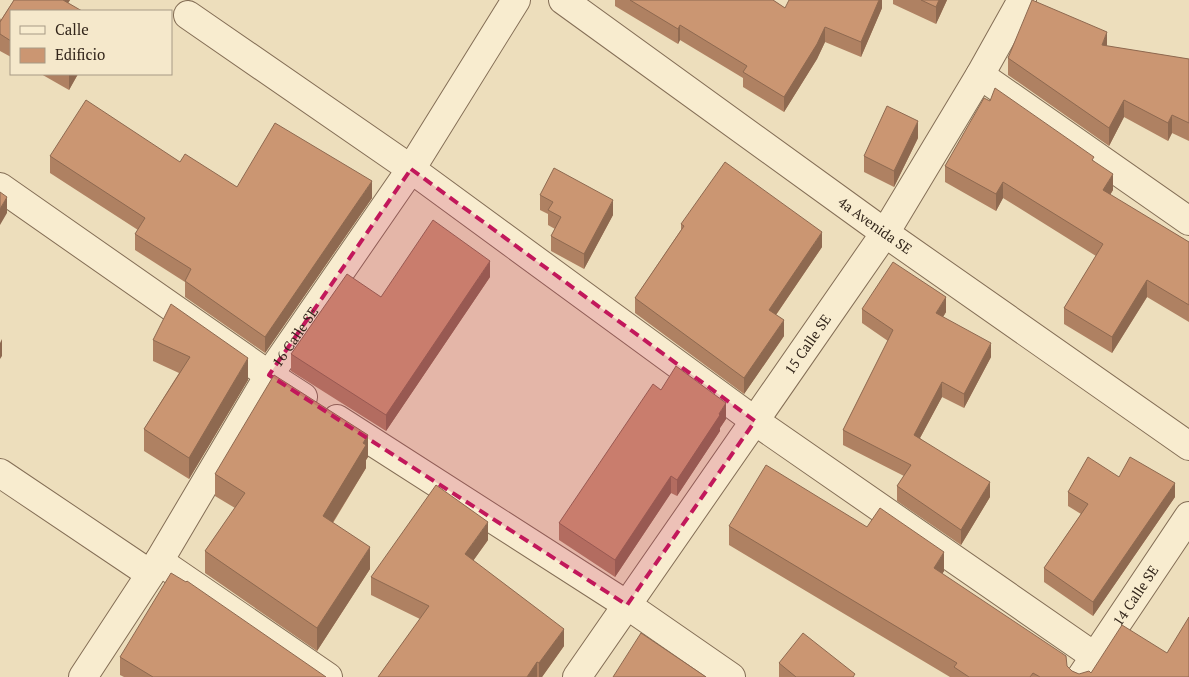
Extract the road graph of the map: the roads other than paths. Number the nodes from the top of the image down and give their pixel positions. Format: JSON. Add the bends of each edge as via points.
{"nodes":[{"id":1,"x":516,"y":0,"type":"edge"},
{"id":2,"x":563,"y":0,"type":"edge"},
{"id":3,"x":1022,"y":0,"type":"edge"},
{"id":4,"x":188,"y":15,"type":"dead end"},
{"id":5,"x":980,"y":75,"type":"junction"},
{"id":6,"x":411,"y":169,"type":"junction"},
{"id":7,"x":0,"y":187,"type":"edge"},
{"id":8,"x":1189,"y":221,"type":"edge"},
{"id":9,"x":886,"y":233,"type":"junction"},
{"id":10,"x":269,"y":375,"type":"junction"},
{"id":11,"x":755,"y":420,"type":"junction"},
{"id":12,"x":1189,"y":446,"type":"edge"},
{"id":13,"x":0,"y":473,"type":"edge"},
{"id":14,"x":1189,"y":516,"type":"edge"},
{"id":15,"x":154,"y":567,"type":"junction"},
{"id":16,"x":627,"y":605,"type":"junction"},
{"id":17,"x":1088,"y":667,"type":"edge"},
{"id":18,"x":83,"y":677,"type":"edge"},
{"id":19,"x":328,"y":677,"type":"edge"},
{"id":20,"x":577,"y":677,"type":"edge"},
{"id":21,"x":731,"y":677,"type":"edge"}],
"edges":[{"from":1,"to":6,"type":"street","name":"16 Calle SE"},
{"from":2,"to":9,"type":"street","name":"4a Avenida SE"},
{"from":3,"to":5,"type":"street","name":"15 Calle SE"},
{"from":4,"to":6,"type":"street"},
{"from":5,"to":8,"type":"street"},
{"from":5,"to":9,"type":"street","name":"15 Calle SE"},
{"from":6,"to":10,"type":"street","name":"16 Calle SE"},
{"from":6,"to":11,"type":"street"},
{"from":7,"to":10,"type":"street"},
{"from":9,"to":11,"type":"street","name":"15 Calle SE"},
{"from":9,"to":12,"type":"street","name":"4a Avenida SE"},
{"from":10,"to":15,"type":"street","name":"16 Calle SE"},
{"from":10,"to":16,"type":"street"},
{"from":11,"to":16,"type":"street","name":"15 Calle SE"},
{"from":11,"to":17,"type":"street"},
{"from":13,"to":15,"type":"street"},
{"from":14,"to":17,"type":"street","name":"14 Calle SE"},
{"from":15,"to":18,"type":"street","name":"16 Calle SE"},
{"from":15,"to":19,"type":"street"},
{"from":16,"to":20,"type":"street","name":"15 Calle SE"},
{"from":16,"to":21,"type":"street"}]}
